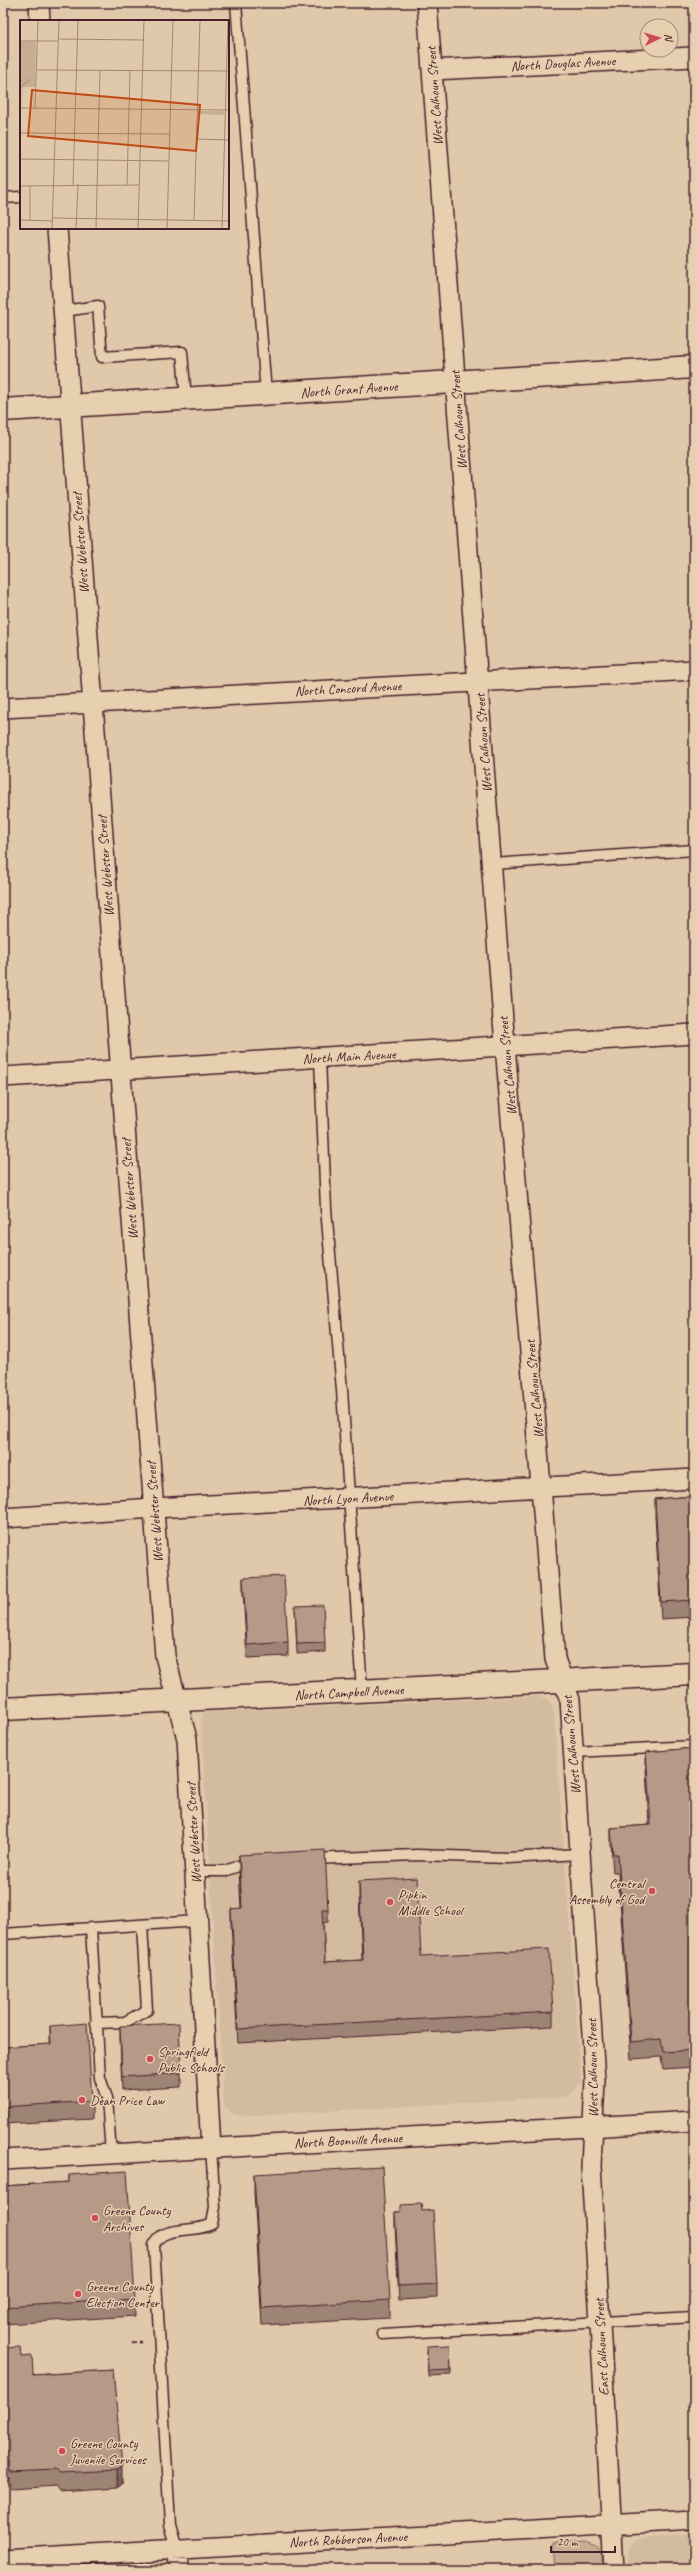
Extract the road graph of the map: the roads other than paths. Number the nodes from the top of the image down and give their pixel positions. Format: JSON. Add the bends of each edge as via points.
{"nodes":[{"id":1,"x":39,"y":3,"type":"edge"},
{"id":2,"x":236,"y":3,"type":"edge"},
{"id":3,"x":427,"y":3,"type":"edge"},
{"id":4,"x":40,"y":20,"type":"edge"},
{"id":5,"x":694,"y":57,"type":"edge"},
{"id":6,"x":432,"y":70,"type":"junction"},
{"id":7,"x":20,"y":197,"type":"edge"},
{"id":8,"x":3,"y":198,"type":"edge"},
{"id":9,"x":57,"y":229,"type":"edge"},
{"id":10,"x":64,"y":310,"type":"junction"},
{"id":11,"x":694,"y":367,"type":"edge"},
{"id":12,"x":455,"y":382,"type":"junction"},
{"id":13,"x":266,"y":394,"type":"junction"},
{"id":14,"x":186,"y":399,"type":"junction"},
{"id":15,"x":69,"y":406,"type":"junction"},
{"id":16,"x":3,"y":410,"type":"edge"},
{"id":17,"x":694,"y":670,"type":"edge"},
{"id":18,"x":478,"y":681,"type":"junction"},
{"id":19,"x":92,"y":702,"type":"junction"},
{"id":20,"x":3,"y":708,"type":"edge"},
{"id":21,"x":694,"y":850,"type":"edge"},
{"id":22,"x":492,"y":864,"type":"junction"},
{"id":23,"x":694,"y":1034,"type":"edge"},
{"id":24,"x":506,"y":1048,"type":"junction"},
{"id":25,"x":320,"y":1058,"type":"junction"},
{"id":26,"x":120,"y":1070,"type":"junction"},
{"id":27,"x":3,"y":1077,"type":"edge"},
{"id":28,"x":694,"y":1479,"type":"edge"},
{"id":29,"x":542,"y":1488,"type":"junction"},
{"id":30,"x":348,"y":1498,"type":"junction"},
{"id":31,"x":154,"y":1508,"type":"junction"},
{"id":32,"x":3,"y":1518,"type":"edge"},
{"id":33,"x":694,"y":1674,"type":"edge"},
{"id":34,"x":563,"y":1681,"type":"junction"},
{"id":35,"x":362,"y":1691,"type":"junction"},
{"id":36,"x":177,"y":1701,"type":"junction"},
{"id":37,"x":3,"y":1709,"type":"edge"},
{"id":38,"x":694,"y":1746,"type":"edge"},
{"id":39,"x":573,"y":1752,"type":"junction"},
{"id":40,"x":580,"y":1854,"type":"junction"},
{"id":41,"x":299,"y":1859,"type":"edge"},
{"id":42,"x":260,"y":1861,"type":"edge"},
{"id":43,"x":195,"y":1871,"type":"junction"},
{"id":44,"x":198,"y":1921,"type":"junction"},
{"id":45,"x":142,"y":1925,"type":"junction"},
{"id":46,"x":91,"y":1928,"type":"junction"},
{"id":47,"x":3,"y":1934,"type":"edge"},
{"id":48,"x":96,"y":2023,"type":"junction"},
{"id":49,"x":694,"y":2121,"type":"edge"},
{"id":50,"x":593,"y":2126,"type":"junction"},
{"id":51,"x":211,"y":2148,"type":"junction"},
{"id":52,"x":111,"y":2154,"type":"junction"},
{"id":53,"x":3,"y":2160,"type":"edge"},
{"id":54,"x":694,"y":2317,"type":"edge"},
{"id":55,"x":600,"y":2322,"type":"junction"},
{"id":56,"x":382,"y":2334,"type":"dead end"},
{"id":57,"x":694,"y":2520,"type":"edge"},
{"id":58,"x":611,"y":2524,"type":"junction"},
{"id":59,"x":176,"y":2548,"type":"junction"},
{"id":60,"x":3,"y":2559,"type":"edge"},
{"id":61,"x":40,"y":2563,"type":"edge"},
{"id":62,"x":178,"y":2569,"type":"edge"},
{"id":63,"x":614,"y":2569,"type":"edge"}],
"edges":[{"from":1,"to":4,"type":"street"},
{"from":2,"to":13,"type":"lane"},
{"from":3,"to":6,"type":"street","name":"West Calhoun Street"},
{"from":5,"to":6,"type":"street","name":"North Douglas Avenue"},
{"from":6,"to":12,"type":"street","name":"West Calhoun Street"},
{"from":7,"to":8,"type":"lane"},
{"from":9,"to":10,"type":"street","name":"West Webster Street"},
{"from":10,"to":14,"type":"lane","via":[[98,306],[102,357],[182,352]]},
{"from":10,"to":15,"type":"street","name":"West Webster Street"},
{"from":11,"to":12,"type":"main road","name":"North Grant Avenue"},
{"from":12,"to":13,"type":"main road","name":"North Grant Avenue"},
{"from":12,"to":18,"type":"street","name":"West Calhoun Street"},
{"from":13,"to":14,"type":"main road","name":"North Grant Avenue"},
{"from":14,"to":15,"type":"main road","name":"North Grant Avenue"},
{"from":15,"to":16,"type":"main road","name":"North Grant Avenue"},
{"from":15,"to":19,"type":"street","name":"West Webster Street"},
{"from":17,"to":18,"type":"street","name":"North Concord Avenue"},
{"from":18,"to":19,"type":"street","name":"North Concord Avenue"},
{"from":18,"to":22,"type":"street","name":"West Calhoun Street"},
{"from":19,"to":20,"type":"street","name":"North Concord Avenue"},
{"from":19,"to":26,"type":"street","name":"West Webster Street"},
{"from":21,"to":22,"type":"lane"},
{"from":22,"to":24,"type":"street","name":"West Calhoun Street"},
{"from":23,"to":24,"type":"street","name":"North Main Avenue"},
{"from":24,"to":25,"type":"street","name":"North Main Avenue"},
{"from":24,"to":29,"type":"street","name":"West Calhoun Street"},
{"from":25,"to":26,"type":"street","name":"North Main Avenue"},
{"from":25,"to":30,"type":"lane","via":[[326,1209],[342,1390]]},
{"from":26,"to":27,"type":"street","name":"North Main Avenue"},
{"from":26,"to":31,"type":"street","name":"West Webster Street"},
{"from":28,"to":29,"type":"street","name":"North Lyon Avenue"},
{"from":29,"to":30,"type":"street","name":"North Lyon Avenue"},
{"from":29,"to":34,"type":"street","name":"West Calhoun Street","via":[[555,1659]]},
{"from":30,"to":31,"type":"street","name":"North Lyon Avenue"},
{"from":30,"to":35,"type":"lane"},
{"from":31,"to":32,"type":"street","name":"North Lyon Avenue"},
{"from":31,"to":36,"type":"street","name":"West Webster Street","via":[[165,1656]]},
{"from":33,"to":34,"type":"main road","name":"North Campbell Avenue"},
{"from":34,"to":35,"type":"main road","name":"North Campbell Avenue"},
{"from":34,"to":39,"type":"street","name":"West Calhoun Street","via":[[570,1700]]},
{"from":35,"to":36,"type":"main road","name":"North Campbell Avenue"},
{"from":36,"to":37,"type":"main road","name":"North Campbell Avenue"},
{"from":36,"to":43,"type":"street","name":"West Webster Street","via":[[187,1739]]},
{"from":38,"to":39,"type":"lane"},
{"from":39,"to":40,"type":"street","name":"West Calhoun Street"},
{"from":40,"to":41,"type":"lane","via":[[508,1858],[417,1855]]},
{"from":40,"to":50,"type":"street","name":"West Calhoun Street","via":[[595,2080]]},
{"from":42,"to":43,"type":"lane","via":[[242,1863],[225,1871]]},
{"from":43,"to":44,"type":"street","name":"West Webster Street"},
{"from":44,"to":45,"type":"lane"},
{"from":44,"to":51,"type":"street","name":"West Webster Street"},
{"from":45,"to":46,"type":"lane"},
{"from":45,"to":48,"type":"lane","via":[[147,2010],[125,2022]]},
{"from":46,"to":47,"type":"lane"},
{"from":46,"to":48,"type":"lane"},
{"from":48,"to":52,"type":"lane","via":[[100,2078],[107,2098]]},
{"from":49,"to":50,"type":"street","name":"North Boonville Avenue"},
{"from":50,"to":51,"type":"street","name":"North Boonville Avenue"},
{"from":50,"to":55,"type":"street","name":"East Calhoun Street","via":[[591,2166]]},
{"from":51,"to":52,"type":"street","name":"North Boonville Avenue"},
{"from":51,"to":59,"type":"lane","via":[[215,2207],[212,2224],[204,2228],[165,2233],[158,2237],[154,2245],[170,2524]]},
{"from":52,"to":53,"type":"street","name":"North Boonville Avenue"},
{"from":54,"to":55,"type":"lane"},
{"from":55,"to":56,"type":"lane"},
{"from":55,"to":58,"type":"street","name":"East Calhoun Street"},
{"from":57,"to":58,"type":"street","name":"North Robberson Avenue"},
{"from":58,"to":59,"type":"street","name":"North Robberson Avenue"},
{"from":58,"to":63,"type":"street","name":"East Calhoun Street"},
{"from":59,"to":61,"type":"street","name":"North Robberson Avenue"},
{"from":59,"to":62,"type":"street"},
{"from":60,"to":61,"type":"street","name":"North Robberson Avenue"}]}
